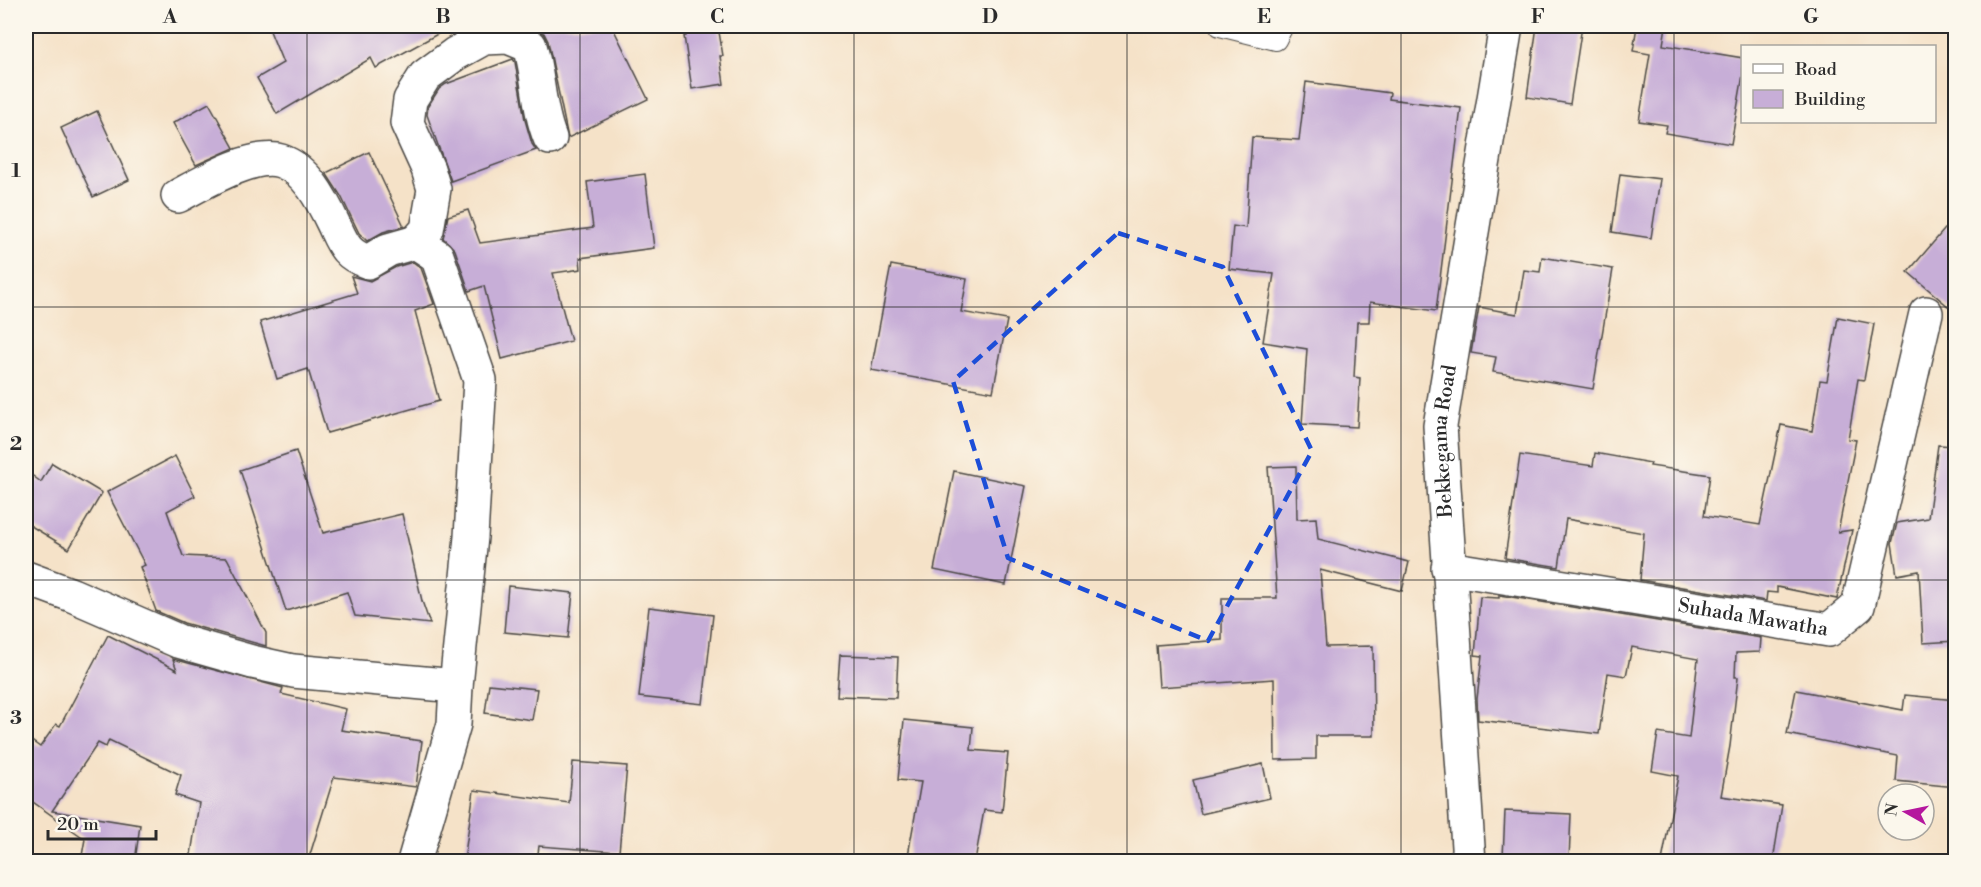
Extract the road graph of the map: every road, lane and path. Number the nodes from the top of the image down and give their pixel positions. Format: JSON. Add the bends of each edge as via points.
{"nodes":[{"id":1,"x":1220,"y":26,"type":"edge"},
{"id":2,"x":1283,"y":26,"type":"edge"},
{"id":3,"x":1506,"y":26,"type":"edge"},
{"id":4,"x":550,"y":138,"type":"dead end"},
{"id":5,"x":178,"y":196,"type":"dead end"},
{"id":6,"x":416,"y":243,"type":"junction"},
{"id":7,"x":1926,"y":313,"type":"dead end"},
{"id":8,"x":1449,"y":568,"type":"junction"},
{"id":9,"x":26,"y":578,"type":"edge"},
{"id":10,"x":456,"y":686,"type":"junction"},
{"id":11,"x":414,"y":861,"type":"edge"},
{"id":12,"x":1469,"y":861,"type":"edge"}],
"edges":[{"from":1,"to":2,"type":"lane","via":[[1276,40]]},
{"from":3,"to":8,"type":"street","name":"Bekkegama Road","via":[[1440,426]]},
{"from":4,"to":6,"type":"street","via":[[530,46],[508,38],[484,38],[425,76],[410,100],[407,123],[434,189],[427,230]]},
{"from":5,"to":6,"type":"street","via":[[253,161],[280,161],[302,175],[320,197],[352,256],[368,262],[388,250]]},
{"from":6,"to":10,"type":"street","via":[[437,256],[480,380],[471,537]]},
{"from":7,"to":8,"type":"street","name":"Suhada Mawatha","via":[[1858,606],[1829,630]]},
{"from":8,"to":12,"type":"street","name":"Bekkegama Road"},
{"from":9,"to":10,"type":"street","via":[[178,641],[252,662],[293,671]]},
{"from":10,"to":11,"type":"street","via":[[454,724]]}]}
